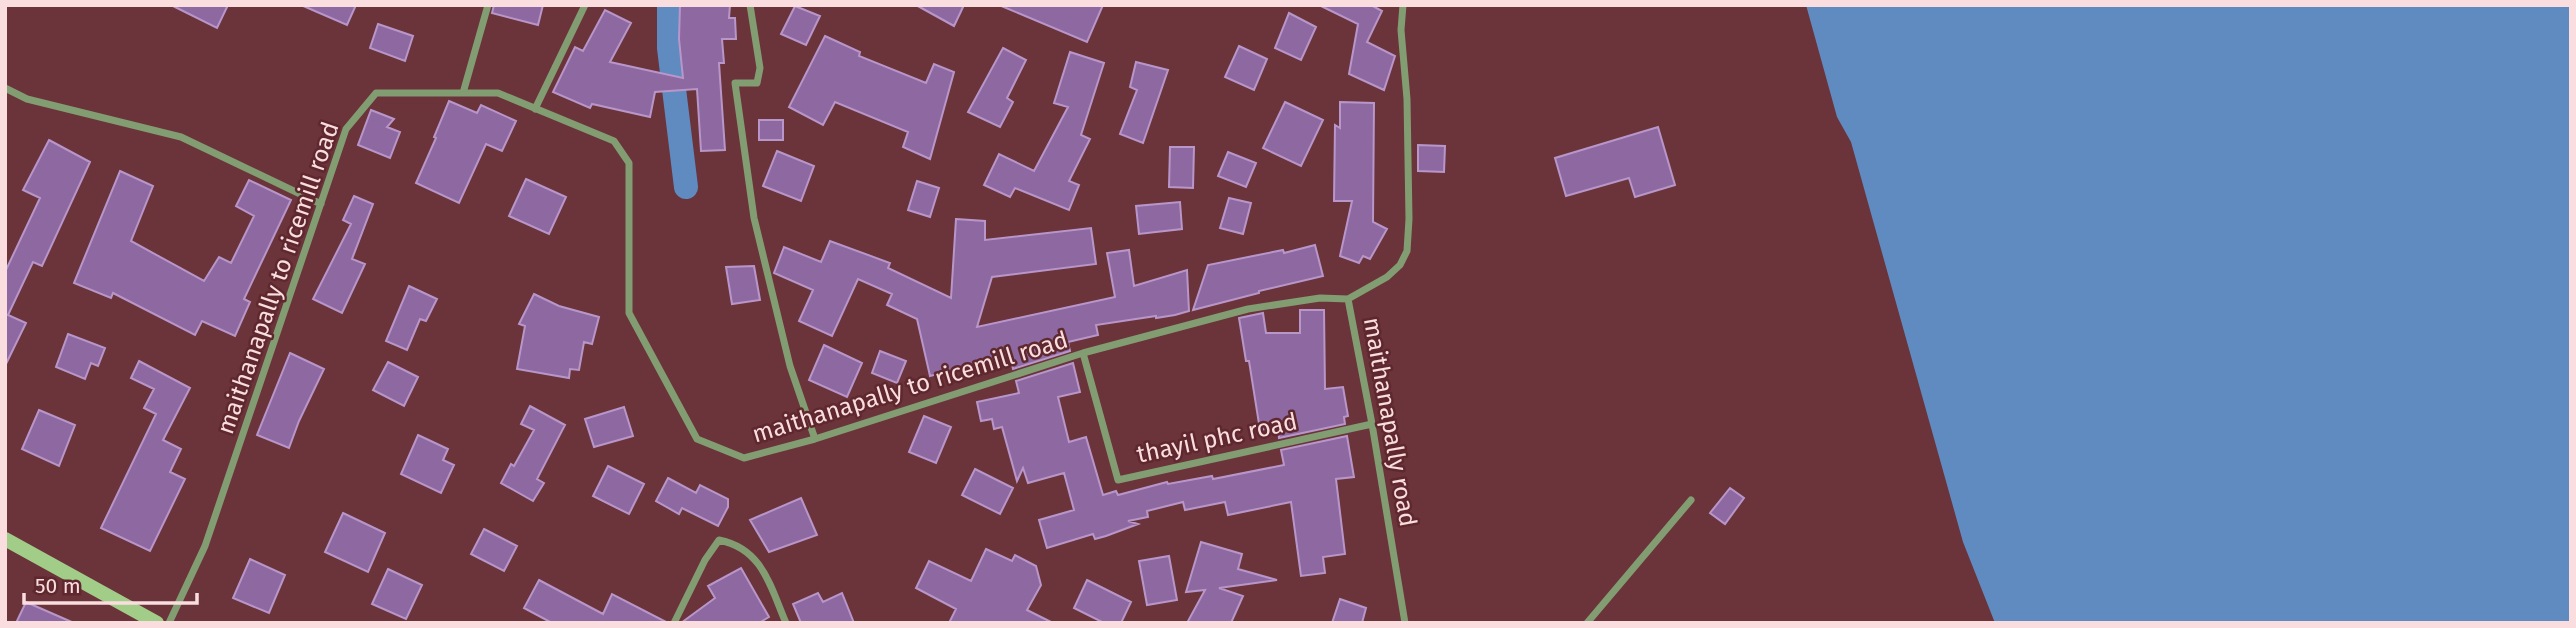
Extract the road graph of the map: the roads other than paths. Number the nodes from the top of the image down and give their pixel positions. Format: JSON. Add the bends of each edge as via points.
{"nodes":[{"id":1,"x":488,"y":5,"type":"edge"},
{"id":2,"x":584,"y":5,"type":"edge"},
{"id":3,"x":750,"y":5,"type":"edge"},
{"id":4,"x":1403,"y":5,"type":"edge"},
{"id":5,"x":5,"y":88,"type":"edge"},
{"id":6,"x":463,"y":93,"type":"junction"},
{"id":7,"x":535,"y":109,"type":"junction"},
{"id":8,"x":321,"y":204,"type":"junction"},
{"id":9,"x":1348,"y":299,"type":"junction"},
{"id":10,"x":1083,"y":352,"type":"junction"},
{"id":11,"x":1372,"y":424,"type":"junction"},
{"id":12,"x":815,"y":439,"type":"junction"},
{"id":13,"x":1691,"y":500,"type":"dead end"},
{"id":14,"x":5,"y":539,"type":"edge"},
{"id":15,"x":157,"y":623,"type":"edge"},
{"id":16,"x":169,"y":623,"type":"edge"},
{"id":17,"x":674,"y":623,"type":"edge"},
{"id":18,"x":786,"y":623,"type":"edge"},
{"id":19,"x":1405,"y":623,"type":"edge"},
{"id":20,"x":1587,"y":623,"type":"edge"}],
"edges":[{"from":1,"to":6,"type":"street"},
{"from":2,"to":7,"type":"street"},
{"from":3,"to":12,"type":"street","via":[[760,68],[757,83],[735,83],[754,218],[790,366]]},
{"from":4,"to":9,"type":"street","name":"maithanapally road","via":[[1407,251],[1387,277]]},
{"from":5,"to":8,"type":"street","via":[[27,99],[181,137]]},
{"from":6,"to":7,"type":"street","name":"maithanapally to ricemill road","via":[[498,93]]},
{"from":6,"to":8,"type":"street","name":"maithanapally to ricemill road","via":[[376,93],[346,128]]},
{"from":7,"to":12,"type":"street","name":"maithanapally to ricemill road","via":[[614,141],[629,163],[629,313],[697,439],[744,458]]},
{"from":8,"to":16,"type":"street","name":"maithanapally to ricemill road","via":[[205,546]]},
{"from":9,"to":10,"type":"street","name":"maithanapally to ricemill road","via":[[1320,298],[1248,309]]},
{"from":9,"to":11,"type":"street","name":"maithanapally road"},
{"from":10,"to":11,"type":"street","name":"thayil phc road","via":[[1118,480]]},
{"from":10,"to":12,"type":"street","name":"maithanapally to ricemill road"},
{"from":11,"to":19,"type":"street","name":"maithanapally road"},
{"from":13,"to":20,"type":"street"},
{"from":14,"to":15,"type":"main road"},
{"from":17,"to":18,"type":"street","via":[[719,540],[735,543],[760,563]]}]}
